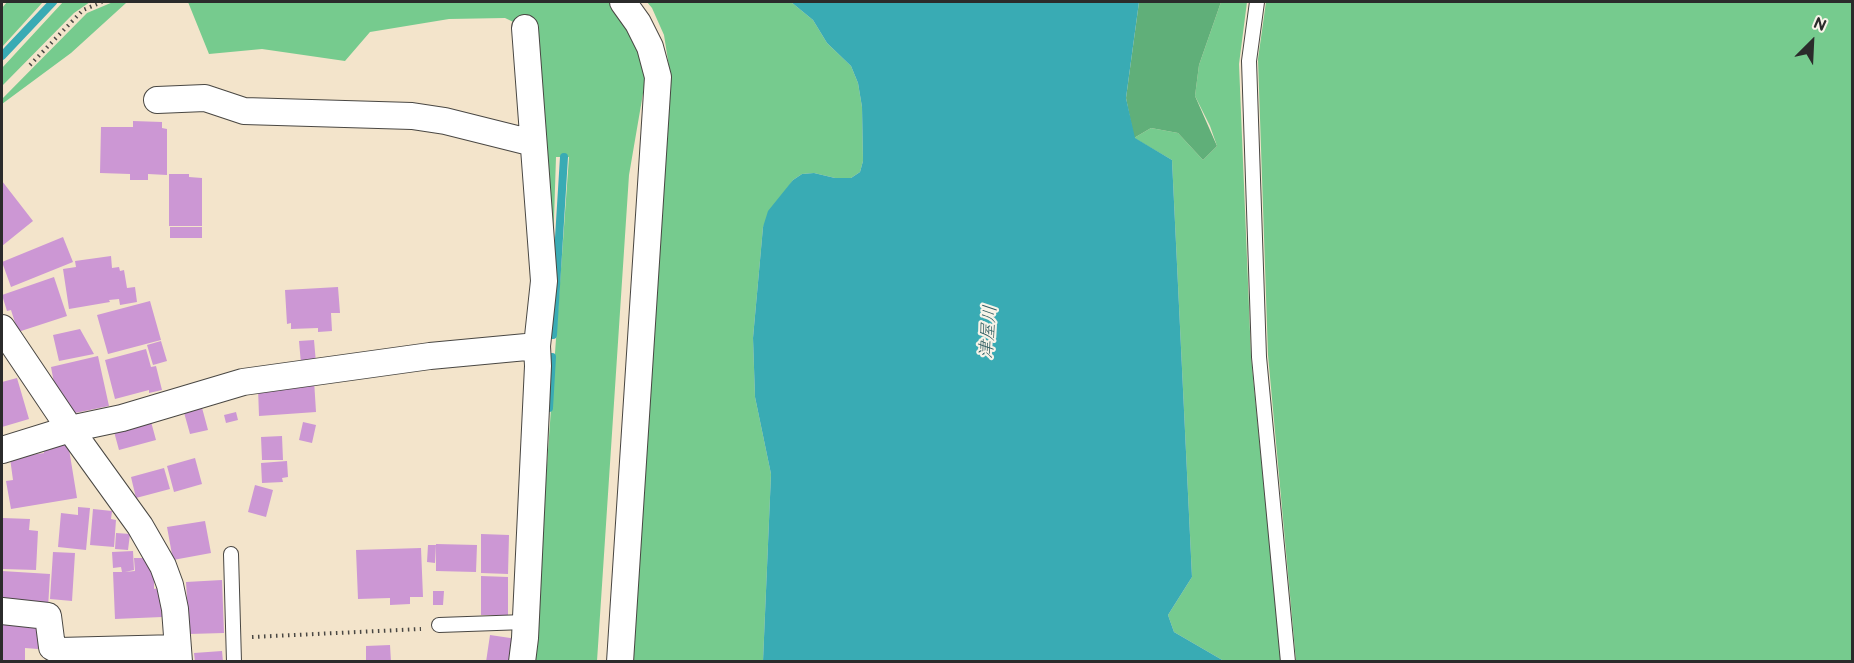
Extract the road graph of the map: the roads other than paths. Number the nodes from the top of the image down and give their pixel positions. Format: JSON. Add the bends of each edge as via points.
{"nodes":[{"id":1,"x":623,"y":2,"type":"edge"},
{"id":2,"x":1257,"y":2,"type":"edge"},
{"id":3,"x":525,"y":28,"type":"dead end"},
{"id":4,"x":157,"y":100,"type":"dead end"},
{"id":5,"x":533,"y":143,"type":"junction"},
{"id":6,"x":2,"y":328,"type":"edge"},
{"id":7,"x":537,"y":346,"type":"junction"},
{"id":8,"x":70,"y":429,"type":"junction"},
{"id":9,"x":2,"y":450,"type":"edge"},
{"id":10,"x":231,"y":554,"type":"dead end"},
{"id":11,"x":2,"y":611,"type":"edge"},
{"id":12,"x":525,"y":622,"type":"junction"},
{"id":13,"x":439,"y":625,"type":"road end"},
{"id":14,"x":178,"y":655,"type":"edge"},
{"id":15,"x":234,"y":662,"type":"edge"},
{"id":16,"x":522,"y":662,"type":"edge"},
{"id":17,"x":620,"y":662,"type":"edge"},
{"id":18,"x":1288,"y":662,"type":"edge"}],
"edges":[{"from":1,"to":17,"type":"street","via":[[650,47],[658,76]]},
{"from":2,"to":18,"type":"lane","via":[[1249,61],[1259,357]]},
{"from":3,"to":5,"type":"street"},
{"from":4,"to":5,"type":"street","via":[[205,98],[244,111],[412,116]]},
{"from":5,"to":7,"type":"street","via":[[544,281]]},
{"from":6,"to":8,"type":"street"},
{"from":7,"to":8,"type":"street","via":[[430,356],[243,382],[122,418]]},
{"from":7,"to":12,"type":"street"},
{"from":8,"to":9,"type":"street"},
{"from":8,"to":14,"type":"street","via":[[140,526],[163,566],[175,609]]},
{"from":10,"to":15,"type":"lane"},
{"from":11,"to":14,"type":"street","via":[[48,616],[52,647],[59,651]]},
{"from":12,"to":13,"type":"lane"},
{"from":12,"to":16,"type":"street"}]}
